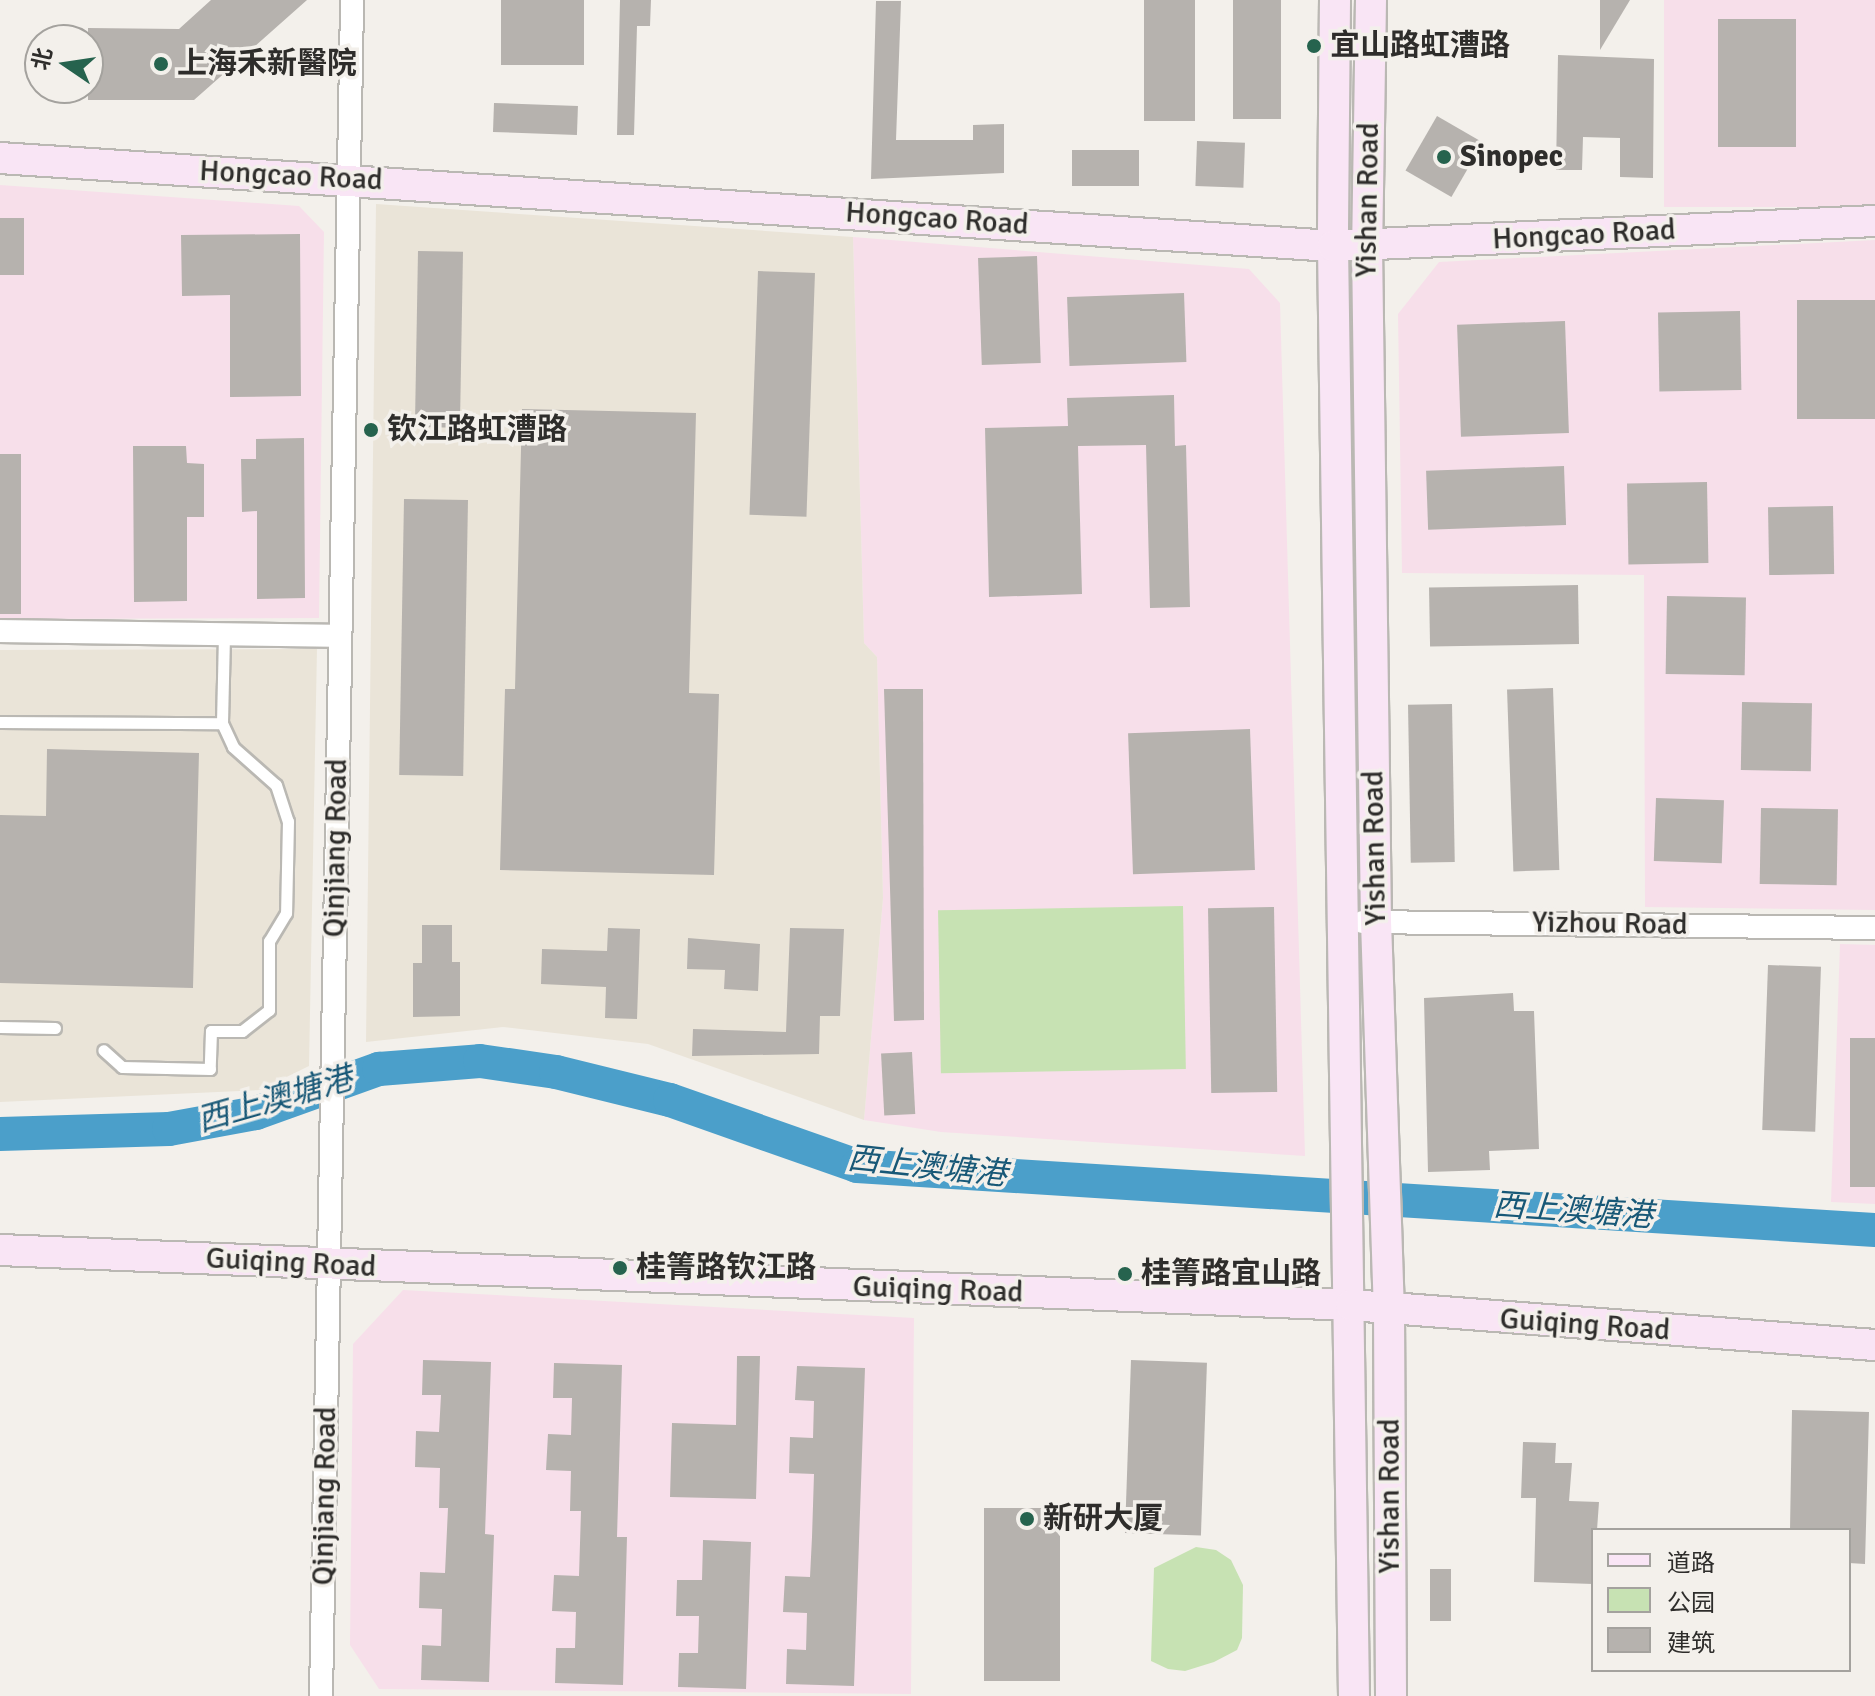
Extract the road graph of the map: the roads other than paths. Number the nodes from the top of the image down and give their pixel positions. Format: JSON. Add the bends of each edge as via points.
{"nodes":[{"id":1,"x":352,"y":0,"type":"edge"},
{"id":2,"x":1335,"y":0,"type":"edge"},
{"id":3,"x":1371,"y":0,"type":"edge"},
{"id":4,"x":0,"y":158,"type":"edge"},
{"id":5,"x":347,"y":179,"type":"junction"},
{"id":6,"x":1875,"y":221,"type":"edge"},
{"id":7,"x":1367,"y":245,"type":"junction"},
{"id":8,"x":1333,"y":246,"type":"junction"},
{"id":9,"x":0,"y":631,"type":"edge"},
{"id":10,"x":224,"y":634,"type":"junction"},
{"id":11,"x":339,"y":636,"type":"junction"},
{"id":12,"x":0,"y":722,"type":"edge"},
{"id":13,"x":222,"y":723,"type":"junction"},
{"id":14,"x":1376,"y":921,"type":"junction"},
{"id":15,"x":1346,"y":922,"type":"junction"},
{"id":16,"x":1875,"y":928,"type":"edge"},
{"id":17,"x":0,"y":1027,"type":"edge"},
{"id":18,"x":55,"y":1028,"type":"dead end"},
{"id":19,"x":103,"y":1050,"type":"dead end"},
{"id":20,"x":0,"y":1250,"type":"edge"},
{"id":21,"x":328,"y":1264,"type":"junction"},
{"id":22,"x":1351,"y":1305,"type":"junction"},
{"id":23,"x":1389,"y":1312,"type":"junction"},
{"id":24,"x":1875,"y":1345,"type":"edge"},
{"id":25,"x":321,"y":1696,"type":"edge"},
{"id":26,"x":1354,"y":1696,"type":"edge"},
{"id":27,"x":1391,"y":1696,"type":"edge"}],
"edges":[{"from":1,"to":5,"type":"street","name":"Qinjiang Road"},
{"from":2,"to":8,"type":"main road","name":"Yishan Road"},
{"from":3,"to":7,"type":"main road","name":"Yishan Road"},
{"from":4,"to":5,"type":"main road","name":"Hongcao Road"},
{"from":5,"to":8,"type":"main road","name":"Hongcao Road"},
{"from":5,"to":11,"type":"street","name":"Qinjiang Road"},
{"from":6,"to":7,"type":"main road","name":"Hongcao Road"},
{"from":7,"to":8,"type":"main road","name":"Hongcao Road"},
{"from":7,"to":14,"type":"main road","name":"Yishan Road"},
{"from":8,"to":15,"type":"main road","name":"Yishan Road"},
{"from":9,"to":10,"type":"street"},
{"from":10,"to":11,"type":"street"},
{"from":10,"to":13,"type":"lane"},
{"from":11,"to":21,"type":"street","name":"Qinjiang Road"},
{"from":12,"to":13,"type":"lane"},
{"from":13,"to":19,"type":"lane","via":[[233,747],[276,785],[288,821],[286,913],[269,941],[269,1010],[242,1031],[211,1031],[210,1069],[122,1067]]},
{"from":14,"to":15,"type":"street","name":"Yizhou Road"},
{"from":14,"to":16,"type":"street","name":"Yizhou Road"},
{"from":14,"to":23,"type":"main road","name":"Yishan Road"},
{"from":15,"to":22,"type":"main road","name":"Yishan Road"},
{"from":17,"to":18,"type":"lane"},
{"from":20,"to":21,"type":"main road","name":"Guiqing Road"},
{"from":21,"to":22,"type":"main road","name":"Guiqing Road"},
{"from":21,"to":25,"type":"street","name":"Qinjiang Road"},
{"from":22,"to":23,"type":"main road","name":"Guiqing Road"},
{"from":22,"to":26,"type":"main road","name":"Yishan Road"},
{"from":23,"to":24,"type":"main road","name":"Guiqing Road"},
{"from":23,"to":27,"type":"main road","name":"Yishan Road"}]}
